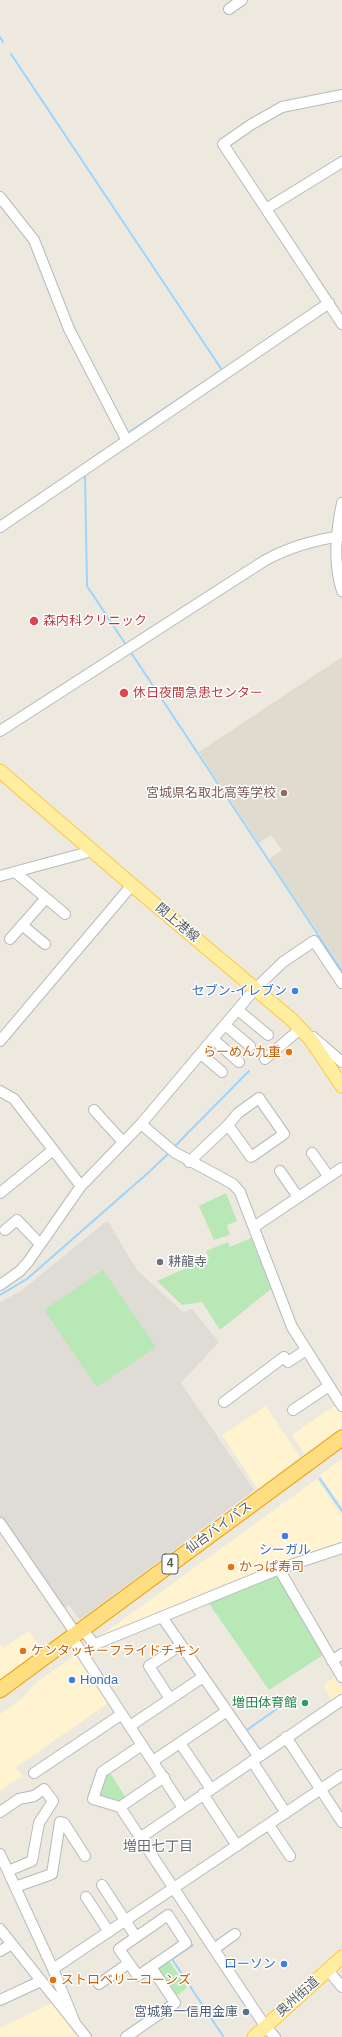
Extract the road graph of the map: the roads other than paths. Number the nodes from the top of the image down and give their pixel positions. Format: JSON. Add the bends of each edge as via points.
{"nodes":[{"id":1,"x":242,"y":0,"type":"edge"},
{"id":2,"x":228,"y":9,"type":"dead end"},
{"id":3,"x":342,"y":95,"type":"edge"},
{"id":4,"x":342,"y":162,"type":"edge"},
{"id":5,"x":0,"y":197,"type":"edge"},
{"id":6,"x":266,"y":209,"type":"junction"},
{"id":7,"x":330,"y":303,"type":"junction"},
{"id":8,"x":342,"y":324,"type":"edge"},
{"id":9,"x":127,"y":441,"type":"junction"},
{"id":10,"x":342,"y":503,"type":"edge"},
{"id":11,"x":0,"y":527,"type":"edge"},
{"id":12,"x":340,"y":536,"type":"edge"},
{"id":13,"x":342,"y":591,"type":"edge"},
{"id":14,"x":0,"y":730,"type":"edge"},
{"id":15,"x":0,"y":771,"type":"edge"},
{"id":16,"x":90,"y":849,"type":"junction"},
{"id":17,"x":15,"y":872,"type":"junction"},
{"id":18,"x":0,"y":876,"type":"edge"},
{"id":19,"x":132,"y":885,"type":"junction"},
{"id":20,"x":46,"y":898,"type":"junction"},
{"id":21,"x":65,"y":914,"type":"dead end"},
{"id":22,"x":22,"y":925,"type":"junction"},
{"id":23,"x":10,"y":939,"type":"dead end"},
{"id":24,"x":45,"y":944,"type":"dead end"},
{"id":25,"x":342,"y":984,"type":"edge"},
{"id":26,"x":255,"y":989,"type":"junction"},
{"id":27,"x":238,"y":1010,"type":"junction"},
{"id":28,"x":296,"y":1024,"type":"junction"},
{"id":29,"x":225,"y":1025,"type":"junction"},
{"id":30,"x":268,"y":1035,"type":"dead end"},
{"id":31,"x":213,"y":1039,"type":"junction"},
{"id":32,"x":0,"y":1041,"type":"edge"},
{"id":33,"x":250,"y":1046,"type":"dead end"},
{"id":34,"x":201,"y":1054,"type":"junction"},
{"id":35,"x":265,"y":1059,"type":"dead end"},
{"id":36,"x":239,"y":1062,"type":"dead end"},
{"id":37,"x":342,"y":1062,"type":"edge"},
{"id":38,"x":328,"y":1066,"type":"junction"},
{"id":39,"x":222,"y":1072,"type":"dead end"},
{"id":40,"x":342,"y":1086,"type":"edge"},
{"id":41,"x":0,"y":1091,"type":"edge"},
{"id":42,"x":94,"y":1110,"type":"dead end"},
{"id":43,"x":141,"y":1124,"type":"junction"},
{"id":44,"x":228,"y":1125,"type":"junction"},
{"id":45,"x":123,"y":1142,"type":"junction"},
{"id":46,"x":53,"y":1150,"type":"junction"},
{"id":47,"x":312,"y":1153,"type":"dead end"},
{"id":48,"x":190,"y":1162,"type":"junction"},
{"id":49,"x":342,"y":1168,"type":"edge"},
{"id":50,"x":280,"y":1171,"type":"dead end"},
{"id":51,"x":329,"y":1177,"type":"junction"},
{"id":52,"x":81,"y":1186,"type":"junction"},
{"id":53,"x":0,"y":1193,"type":"edge"},
{"id":54,"x":298,"y":1197,"type":"junction"},
{"id":55,"x":254,"y":1227,"type":"junction"},
{"id":56,"x":5,"y":1230,"type":"dead end"},
{"id":57,"x":40,"y":1244,"type":"junction"},
{"id":58,"x":0,"y":1285,"type":"edge"},
{"id":59,"x":306,"y":1350,"type":"junction"},
{"id":60,"x":330,"y":1386,"type":"junction"},
{"id":61,"x":224,"y":1402,"type":"dead end"},
{"id":62,"x":342,"y":1406,"type":"edge"},
{"id":63,"x":293,"y":1410,"type":"dead end"},
{"id":64,"x":342,"y":1438,"type":"edge"},
{"id":65,"x":342,"y":1450,"type":"edge"},
{"id":66,"x":0,"y":1523,"type":"edge"},
{"id":67,"x":342,"y":1548,"type":"edge"},
{"id":68,"x":279,"y":1569,"type":"junction"},
{"id":69,"x":162,"y":1617,"type":"junction"},
{"id":70,"x":79,"y":1638,"type":"junction"},
{"id":71,"x":181,"y":1645,"type":"junction"},
{"id":72,"x":342,"y":1654,"type":"edge"},
{"id":73,"x":332,"y":1661,"type":"junction"},
{"id":74,"x":203,"y":1677,"type":"junction"},
{"id":75,"x":342,"y":1677,"type":"edge"},
{"id":76,"x":0,"y":1690,"type":"edge"},
{"id":77,"x":170,"y":1699,"type":"junction"},
{"id":78,"x":342,"y":1700,"type":"edge"},
{"id":79,"x":0,"y":1701,"type":"edge"},
{"id":80,"x":227,"y":1711,"type":"junction"},
{"id":81,"x":122,"y":1714,"type":"junction"},
{"id":82,"x":130,"y":1726,"type":"junction"},
{"id":83,"x":286,"y":1737,"type":"junction"},
{"id":84,"x":180,"y":1742,"type":"junction"},
{"id":85,"x":142,"y":1745,"type":"junction"},
{"id":86,"x":255,"y":1759,"type":"junction"},
{"id":87,"x":153,"y":1761,"type":"junction"},
{"id":88,"x":34,"y":1773,"type":"dead end"},
{"id":89,"x":342,"y":1775,"type":"edge"},
{"id":90,"x":164,"y":1778,"type":"junction"},
{"id":91,"x":320,"y":1790,"type":"junction"},
{"id":92,"x":207,"y":1792,"type":"junction"},
{"id":93,"x":120,"y":1807,"type":"junction"},
{"id":94,"x":183,"y":1808,"type":"junction"},
{"id":95,"x":0,"y":1812,"type":"edge"},
{"id":96,"x":286,"y":1813,"type":"junction"},
{"id":97,"x":342,"y":1822,"type":"edge"},
{"id":98,"x":269,"y":1824,"type":"junction"},
{"id":99,"x":140,"y":1838,"type":"junction"},
{"id":100,"x":237,"y":1846,"type":"junction"},
{"id":101,"x":0,"y":1854,"type":"edge"},
{"id":102,"x":85,"y":1856,"type":"dead end"},
{"id":103,"x":290,"y":1856,"type":"dead end"},
{"id":104,"x":8,"y":1871,"type":"junction"},
{"id":105,"x":102,"y":1885,"type":"dead end"},
{"id":106,"x":15,"y":1887,"type":"junction"},
{"id":107,"x":173,"y":1888,"type":"junction"},
{"id":108,"x":86,"y":1897,"type":"dead end"},
{"id":109,"x":125,"y":1921,"type":"junction"},
{"id":110,"x":0,"y":1929,"type":"edge"},
{"id":111,"x":110,"y":1932,"type":"junction"},
{"id":112,"x":235,"y":1934,"type":"dead end"},
{"id":113,"x":136,"y":1937,"type":"junction"},
{"id":114,"x":12,"y":1944,"type":"junction"},
{"id":115,"x":214,"y":1949,"type":"junction"},
{"id":116,"x":0,"y":1951,"type":"edge"},
{"id":117,"x":342,"y":1957,"type":"edge"},
{"id":118,"x":129,"y":1963,"type":"junction"},
{"id":119,"x":151,"y":1967,"type":"junction"},
{"id":120,"x":53,"y":1969,"type":"junction"},
{"id":121,"x":328,"y":1970,"type":"junction"},
{"id":122,"x":41,"y":1981,"type":"junction"},
{"id":123,"x":99,"y":1984,"type":"dead end"},
{"id":124,"x":342,"y":1987,"type":"edge"},
{"id":125,"x":0,"y":2000,"type":"edge"},
{"id":126,"x":75,"y":2023,"type":"junction"},
{"id":127,"x":265,"y":2026,"type":"junction"},
{"id":128,"x":86,"y":2037,"type":"edge"},
{"id":129,"x":126,"y":2037,"type":"edge"},
{"id":130,"x":254,"y":2037,"type":"edge"},
{"id":131,"x":275,"y":2037,"type":"edge"}],
"edges":[{"from":1,"to":2,"type":"street"},
{"from":3,"to":6,"type":"street","via":[[282,108],[223,144]]},
{"from":4,"to":6,"type":"street"},
{"from":5,"to":9,"type":"street","via":[[34,240],[69,329]]},
{"from":6,"to":7,"type":"street"},
{"from":7,"to":8,"type":"street"},
{"from":7,"to":9,"type":"street"},
{"from":9,"to":11,"type":"street"},
{"from":10,"to":12,"type":"street"},
{"from":12,"to":13,"type":"street","via":[[337,566]]},
{"from":12,"to":14,"type":"street","via":[[300,545],[264,561]]},
{"from":15,"to":16,"type":"main road","name":"閖上港線"},
{"from":16,"to":17,"type":"street","via":[[85,853]]},
{"from":16,"to":19,"type":"main road","name":"閖上港線"},
{"from":17,"to":18,"type":"street"},
{"from":17,"to":20,"type":"street"},
{"from":19,"to":26,"type":"main road","name":"閖上港線"},
{"from":19,"to":32,"type":"street"},
{"from":20,"to":21,"type":"street"},
{"from":20,"to":22,"type":"street"},
{"from":22,"to":23,"type":"street"},
{"from":22,"to":24,"type":"street"},
{"from":25,"to":26,"type":"street","via":[[314,941],[283,962]]},
{"from":26,"to":27,"type":"street"},
{"from":26,"to":28,"type":"main road","name":"閖上港線"},
{"from":27,"to":29,"type":"street"},
{"from":27,"to":30,"type":"street"},
{"from":28,"to":35,"type":"street"},
{"from":28,"to":37,"type":"street"},
{"from":28,"to":38,"type":"main road","name":"閖上港線"},
{"from":29,"to":31,"type":"street"},
{"from":29,"to":33,"type":"street"},
{"from":31,"to":34,"type":"street"},
{"from":31,"to":36,"type":"street"},
{"from":34,"to":39,"type":"street"},
{"from":34,"to":43,"type":"street"},
{"from":37,"to":38,"type":"street"},
{"from":38,"to":40,"type":"main road","name":"閖上港線"},
{"from":41,"to":46,"type":"street","via":[[12,1097]]},
{"from":42,"to":45,"type":"street"},
{"from":43,"to":45,"type":"street"},
{"from":43,"to":48,"type":"street","via":[[171,1150]]},
{"from":44,"to":44,"type":"street","via":[[238,1113],[259,1098],[284,1134],[251,1157]]},
{"from":44,"to":48,"type":"street"},
{"from":45,"to":52,"type":"street"},
{"from":46,"to":52,"type":"street"},
{"from":46,"to":53,"type":"street"},
{"from":47,"to":51,"type":"street"},
{"from":48,"to":55,"type":"street","via":[[237,1188]]},
{"from":49,"to":51,"type":"street"},
{"from":50,"to":54,"type":"street"},
{"from":51,"to":54,"type":"street"},
{"from":52,"to":57,"type":"street"},
{"from":54,"to":55,"type":"street"},
{"from":55,"to":59,"type":"street","via":[[292,1327]]},
{"from":56,"to":57,"type":"street","via":[[17,1220]]},
{"from":57,"to":58,"type":"street","via":[[20,1271]]},
{"from":59,"to":60,"type":"street"},
{"from":59,"to":61,"type":"street","via":[[288,1362],[284,1357]]},
{"from":60,"to":62,"type":"street"},
{"from":60,"to":63,"type":"street"},
{"from":64,"to":70,"type":"highway","name":"仙台バイパス","number":"4"},
{"from":65,"to":70,"type":"highway","name":"仙台バイパス","number":"4"},
{"from":66,"to":70,"type":"street"},
{"from":67,"to":68,"type":"street"},
{"from":68,"to":69,"type":"street"},
{"from":68,"to":73,"type":"street"},
{"from":69,"to":70,"type":"street","via":[[94,1644]]},
{"from":69,"to":71,"type":"street"},
{"from":70,"to":76,"type":"highway","name":"仙台バイパス","number":"4"},
{"from":70,"to":79,"type":"highway","name":"仙台バイパス","number":"4"},
{"from":70,"to":81,"type":"street"},
{"from":71,"to":74,"type":"street"},
{"from":71,"to":77,"type":"street","via":[[149,1666]]},
{"from":72,"to":73,"type":"street"},
{"from":73,"to":75,"type":"street"},
{"from":74,"to":77,"type":"street"},
{"from":74,"to":80,"type":"street"},
{"from":77,"to":82,"type":"street"},
{"from":78,"to":83,"type":"street"},
{"from":80,"to":84,"type":"street"},
{"from":80,"to":86,"type":"street"},
{"from":81,"to":82,"type":"street"},
{"from":81,"to":88,"type":"street"},
{"from":82,"to":85,"type":"street"},
{"from":83,"to":86,"type":"street"},
{"from":83,"to":91,"type":"street"},
{"from":84,"to":87,"type":"street"},
{"from":84,"to":92,"type":"street"},
{"from":85,"to":87,"type":"street"},
{"from":85,"to":93,"type":"street","via":[[102,1772],[93,1799]]},
{"from":86,"to":92,"type":"street"},
{"from":86,"to":96,"type":"street"},
{"from":87,"to":90,"type":"street"},
{"from":89,"to":91,"type":"street"},
{"from":90,"to":93,"type":"street"},
{"from":90,"to":94,"type":"street"},
{"from":91,"to":96,"type":"street"},
{"from":91,"to":97,"type":"street"},
{"from":92,"to":94,"type":"street"},
{"from":92,"to":100,"type":"street"},
{"from":93,"to":99,"type":"street"},
{"from":94,"to":99,"type":"street"},
{"from":95,"to":104,"type":"street","via":[[19,1799],[34,1796],[44,1790],[53,1801],[38,1823],[32,1861]]},
{"from":96,"to":98,"type":"street"},
{"from":98,"to":100,"type":"street"},
{"from":98,"to":103,"type":"street"},
{"from":99,"to":107,"type":"street"},
{"from":100,"to":107,"type":"street"},
{"from":101,"to":104,"type":"street"},
{"from":102,"to":106,"type":"street","via":[[64,1823],[60,1822],[52,1874]]},
{"from":104,"to":106,"type":"street"},
{"from":105,"to":109,"type":"street"},
{"from":106,"to":120,"type":"street"},
{"from":107,"to":109,"type":"street"},
{"from":107,"to":115,"type":"street"},
{"from":108,"to":111,"type":"street"},
{"from":109,"to":111,"type":"street"},
{"from":109,"to":113,"type":"street"},
{"from":110,"to":114,"type":"street"},
{"from":111,"to":120,"type":"street"},
{"from":112,"to":115,"type":"street"},
{"from":113,"to":118,"type":"street","via":[[119,1949]]},
{"from":113,"to":119,"type":"street","via":[[168,1915],[186,1943]]},
{"from":114,"to":116,"type":"street"},
{"from":114,"to":122,"type":"street"},
{"from":115,"to":127,"type":"street"},
{"from":117,"to":121,"type":"main road","name":"奥州街道"},
{"from":118,"to":119,"type":"street","via":[[138,1976]]},
{"from":118,"to":123,"type":"street"},
{"from":119,"to":129,"type":"street","via":[[175,2003]]},
{"from":120,"to":126,"type":"street"},
{"from":121,"to":124,"type":"street"},
{"from":121,"to":127,"type":"main road","name":"奥州街道"},
{"from":122,"to":125,"type":"street"},
{"from":122,"to":126,"type":"street"},
{"from":126,"to":128,"type":"street"},
{"from":127,"to":130,"type":"main road","name":"奥州街道"},
{"from":127,"to":131,"type":"street"}]}
